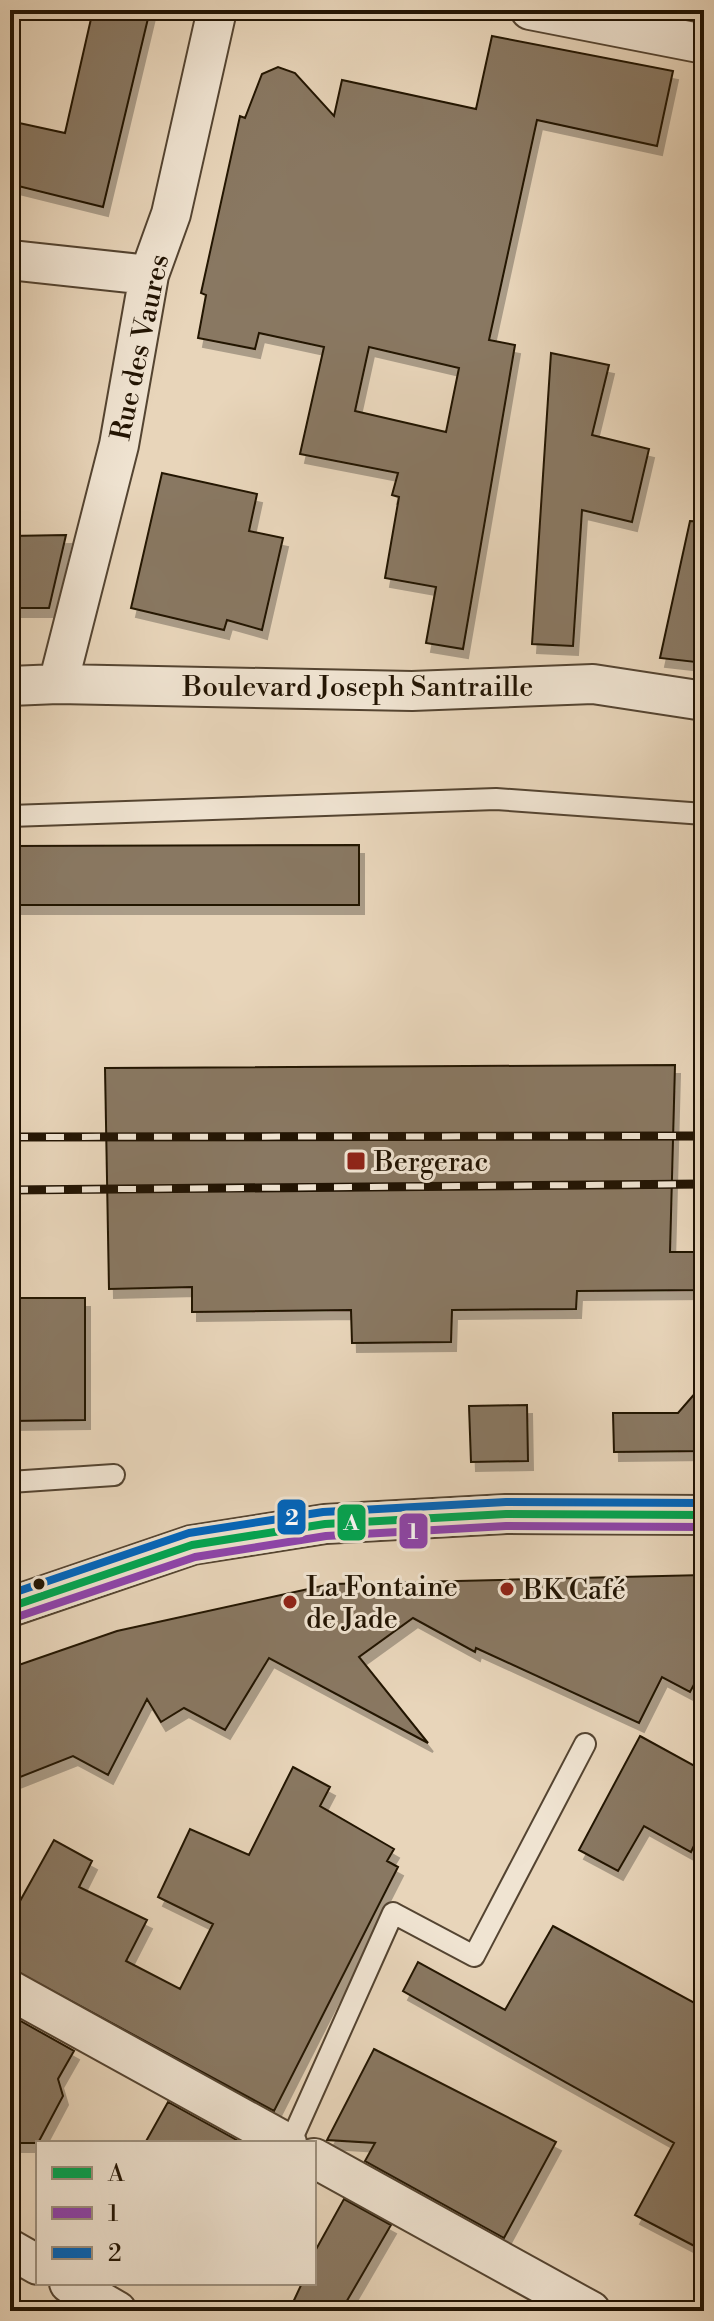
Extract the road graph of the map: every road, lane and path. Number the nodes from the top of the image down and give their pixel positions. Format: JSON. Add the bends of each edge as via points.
{"nodes":[{"id":1,"x":217,"y":10,"type":"edge"},
{"id":2,"x":530,"y":10,"type":"edge"},
{"id":3,"x":704,"y":44,"type":"edge"},
{"id":4,"x":10,"y":260,"type":"edge"},
{"id":5,"x":149,"y":275,"type":"junction"},
{"id":6,"x":58,"y":684,"type":"junction"},
{"id":7,"x":10,"y":686,"type":"edge"},
{"id":8,"x":704,"y":701,"type":"edge"},
{"id":9,"x":704,"y":814,"type":"edge"},
{"id":10,"x":10,"y":816,"type":"edge"},
{"id":11,"x":114,"y":1475,"type":"dead end"},
{"id":12,"x":10,"y":1482,"type":"edge"},
{"id":13,"x":704,"y":1515,"type":"edge"},
{"id":14,"x":10,"y":1607,"type":"edge"},
{"id":15,"x":585,"y":1744,"type":"dead end"},
{"id":16,"x":10,"y":1990,"type":"edge"},
{"id":17,"x":284,"y":2141,"type":"edge"},
{"id":18,"x":289,"y":2141,"type":"edge"},
{"id":19,"x":316,"y":2159,"type":"edge"},
{"id":20,"x":10,"y":2249,"type":"edge"},
{"id":21,"x":36,"y":2264,"type":"edge"},
{"id":22,"x":72,"y":2285,"type":"edge"},
{"id":23,"x":117,"y":2311,"type":"edge"},
{"id":24,"x":591,"y":2311,"type":"edge"}],
"edges":[{"from":1,"to":5,"type":"street","name":"Rue des Vaures","via":[[171,214]]},
{"from":2,"to":3,"type":"street"},
{"from":4,"to":5,"type":"street"},
{"from":5,"to":6,"type":"street","name":"Rue des Vaures","via":[[119,445]]},
{"from":6,"to":7,"type":"street","name":"Boulevard Joseph Santraille"},
{"from":6,"to":8,"type":"street","name":"Boulevard Joseph Santraille","via":[[412,691],[593,684]]},
{"from":9,"to":10,"type":"lane","via":[[496,799]]},
{"from":11,"to":12,"type":"lane"},
{"from":13,"to":14,"type":"street","via":[[506,1514],[325,1524],[192,1545]]},
{"from":15,"to":18,"type":"lane","via":[[474,1956],[393,1913]]},
{"from":16,"to":17,"type":"street"},
{"from":19,"to":24,"type":"street"},
{"from":20,"to":21,"type":"street"},
{"from":22,"to":23,"type":"street"}]}
